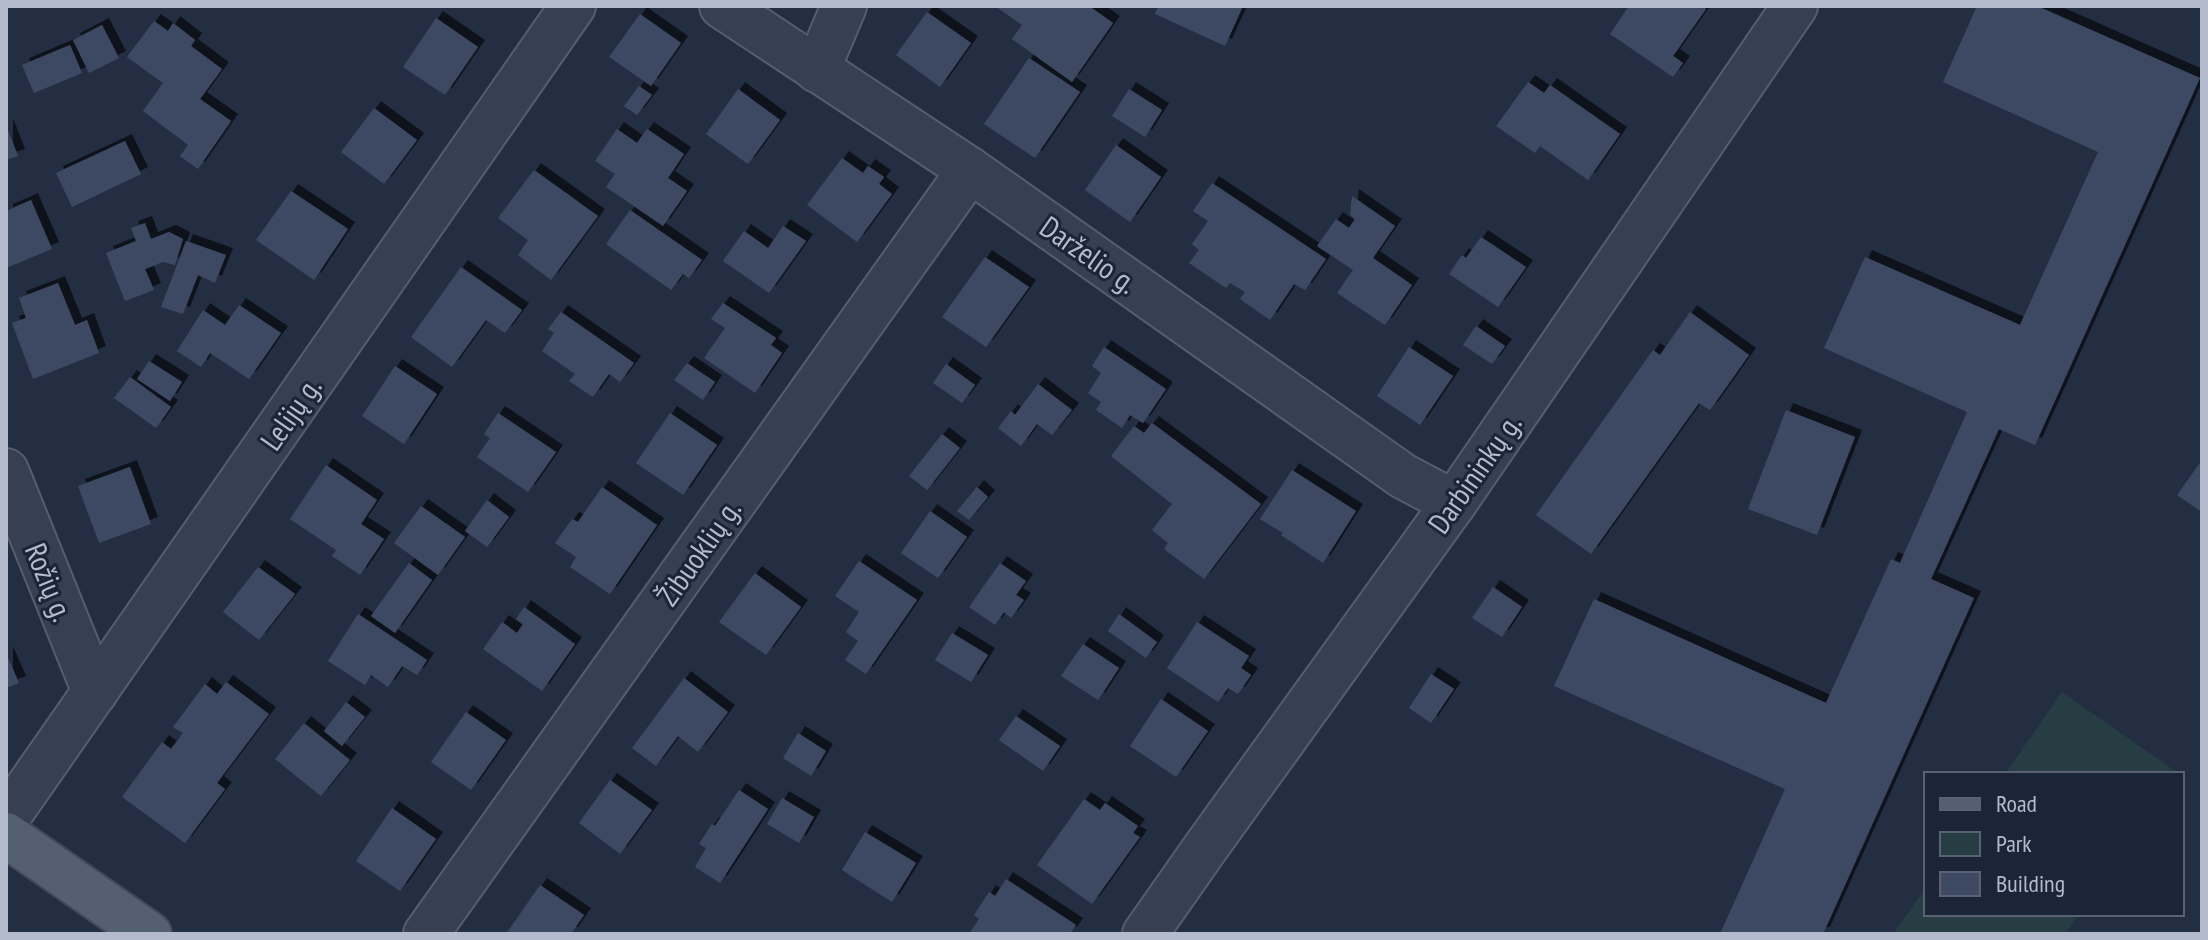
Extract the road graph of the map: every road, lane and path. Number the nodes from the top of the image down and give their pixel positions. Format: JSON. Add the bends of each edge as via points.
{"nodes":[{"id":1,"x":573,"y":6,"type":"edge"},
{"id":2,"x":722,"y":6,"type":"edge"},
{"id":3,"x":844,"y":6,"type":"edge"},
{"id":4,"x":1795,"y":6,"type":"edge"},
{"id":5,"x":817,"y":70,"type":"junction"},
{"id":6,"x":970,"y":170,"type":"junction"},
{"id":7,"x":6,"y":471,"type":"edge"},
{"id":8,"x":1454,"y":503,"type":"junction"},
{"id":9,"x":95,"y":692,"type":"junction"},
{"id":10,"x":6,"y":819,"type":"edge"},
{"id":11,"x":6,"y":835,"type":"edge"},
{"id":12,"x":149,"y":934,"type":"edge"},
{"id":13,"x":426,"y":934,"type":"edge"},
{"id":14,"x":1145,"y":934,"type":"edge"}],
"edges":[{"from":1,"to":9,"type":"street","name":"Lelijų g."},
{"from":2,"to":5,"type":"street","name":"Darželio g."},
{"from":3,"to":5,"type":"street"},
{"from":4,"to":8,"type":"street","name":"Darbininkų g."},
{"from":5,"to":6,"type":"street","name":"Darželio g."},
{"from":6,"to":8,"type":"street","name":"Darželio g.","via":[[1403,476]]},
{"from":6,"to":13,"type":"street","name":"Žibuoklių g."},
{"from":7,"to":9,"type":"street","name":"Rožių g."},
{"from":8,"to":14,"type":"street","name":"Darbininkų g."},
{"from":9,"to":10,"type":"street","name":"Lelijų g."},
{"from":11,"to":12,"type":"main road"}]}
